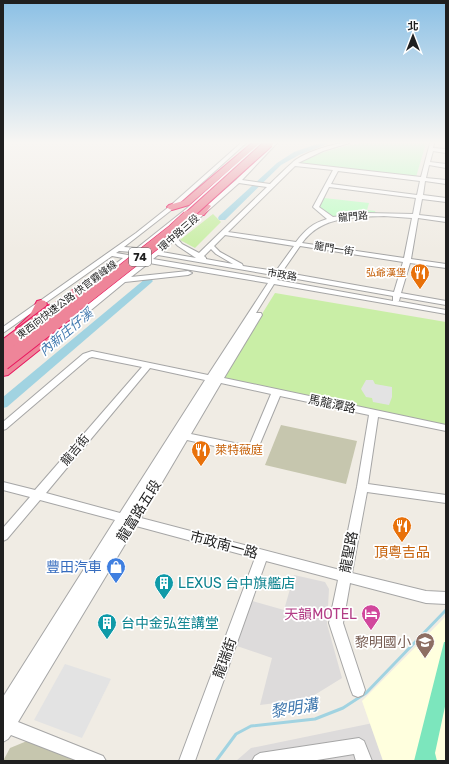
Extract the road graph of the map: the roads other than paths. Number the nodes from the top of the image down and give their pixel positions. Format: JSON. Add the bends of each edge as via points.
{"nodes":[{"id":1,"x":204,"y":179,"type":"edge"},
{"id":2,"x":215,"y":179,"type":"edge"},
{"id":3,"x":218,"y":179,"type":"edge"},
{"id":4,"x":223,"y":179,"type":"edge"},
{"id":5,"x":226,"y":179,"type":"edge"},
{"id":6,"x":229,"y":179,"type":"edge"},
{"id":7,"x":236,"y":179,"type":"edge"},
{"id":8,"x":240,"y":179,"type":"edge"},
{"id":9,"x":276,"y":179,"type":"edge"},
{"id":10,"x":331,"y":179,"type":"edge"},
{"id":11,"x":420,"y":179,"type":"edge"},
{"id":12,"x":423,"y":179,"type":"junction"},
{"id":13,"x":238,"y":181,"type":"junction"},
{"id":14,"x":446,"y":182,"type":"edge"},
{"id":15,"x":327,"y":185,"type":"junction"},
{"id":16,"x":268,"y":186,"type":"junction"},
{"id":17,"x":419,"y":197,"type":"junction"},
{"id":18,"x":446,"y":200,"type":"edge"},
{"id":19,"x":172,"y":207,"type":"junction"},
{"id":20,"x":204,"y":209,"type":"junction"},
{"id":21,"x":415,"y":217,"type":"junction"},
{"id":22,"x":332,"y":219,"type":"junction"},
{"id":23,"x":446,"y":220,"type":"edge"},
{"id":24,"x":222,"y":233,"type":"junction"},
{"id":25,"x":173,"y":237,"type":"junction"},
{"id":26,"x":298,"y":244,"type":"junction"},
{"id":27,"x":210,"y":245,"type":"junction"},
{"id":28,"x":117,"y":249,"type":"junction"},
{"id":29,"x":140,"y":250,"type":"junction"},
{"id":30,"x":155,"y":253,"type":"junction"},
{"id":31,"x":110,"y":254,"type":"junction"},
{"id":32,"x":199,"y":257,"type":"junction"},
{"id":33,"x":131,"y":258,"type":"junction"},
{"id":34,"x":407,"y":260,"type":"junction"},
{"id":35,"x":147,"y":261,"type":"junction"},
{"id":36,"x":211,"y":262,"type":"junction"},
{"id":37,"x":240,"y":264,"type":"junction"},
{"id":38,"x":446,"y":266,"type":"edge"},
{"id":39,"x":280,"y":272,"type":"junction"},
{"id":40,"x":188,"y":273,"type":"junction"},
{"id":41,"x":123,"y":280,"type":"junction"},
{"id":42,"x":273,"y":285,"type":"junction"},
{"id":43,"x":398,"y":293,"type":"junction"},
{"id":44,"x":446,"y":299,"type":"edge"},
{"id":45,"x":446,"y":302,"type":"edge"},
{"id":46,"x":41,"y":304,"type":"junction"},
{"id":47,"x":395,"y":306,"type":"junction"},
{"id":48,"x":446,"y":312,"type":"edge"},
{"id":49,"x":446,"y":317,"type":"edge"},
{"id":50,"x":76,"y":318,"type":"junction"},
{"id":51,"x":3,"y":331,"type":"edge"},
{"id":52,"x":3,"y":343,"type":"edge"},
{"id":53,"x":3,"y":348,"type":"edge"},
{"id":54,"x":3,"y":353,"type":"edge"},
{"id":55,"x":3,"y":358,"type":"edge"},
{"id":56,"x":3,"y":363,"type":"edge"},
{"id":57,"x":148,"y":365,"type":"junction"},
{"id":58,"x":3,"y":372,"type":"edge"},
{"id":59,"x":3,"y":378,"type":"edge"},
{"id":60,"x":214,"y":379,"type":"junction"},
{"id":61,"x":278,"y":392,"type":"junction"},
{"id":62,"x":374,"y":412,"type":"junction"},
{"id":63,"x":3,"y":427,"type":"edge"},
{"id":64,"x":446,"y":428,"type":"edge"},
{"id":65,"x":186,"y":436,"type":"junction"},
{"id":66,"x":3,"y":486,"type":"edge"},
{"id":67,"x":362,"y":487,"type":"junction"},
{"id":68,"x":37,"y":495,"type":"junction"},
{"id":69,"x":446,"y":499,"type":"edge"},
{"id":70,"x":129,"y":519,"type":"junction"},
{"id":71,"x":3,"y":536,"type":"edge"},
{"id":72,"x":262,"y":555,"type":"junction"},
{"id":73,"x":344,"y":577,"type":"junction"},
{"id":74,"x":446,"y":598,"type":"edge"},
{"id":75,"x":358,"y":690,"type":"dead end"},
{"id":76,"x":3,"y":710,"type":"edge"},
{"id":77,"x":5,"y":728,"type":"edge"},
{"id":78,"x":270,"y":760,"type":"edge"},
{"id":79,"x":98,"y":761,"type":"edge"},
{"id":80,"x":187,"y":761,"type":"edge"},
{"id":81,"x":364,"y":761,"type":"edge"}],
"edges":[{"from":1,"to":19,"type":"street","name":"環中路三段"},
{"from":2,"to":19,"type":"highway","via":[[186,203]]},
{"from":3,"to":53,"type":"highway","name":"東西向快速公路 快官霧峰線","number":"74","bridge":true,"via":[[163,228]]},
{"from":4,"to":29,"type":"street","name":"環中路三段"},
{"from":5,"to":29,"type":"street","name":"環中路三段","via":[[170,229]]},
{"from":6,"to":56,"type":"highway","name":"東西向快速公路 快官霧峰線","number":"74","bridge":true,"via":[[162,239]]},
{"from":7,"to":20,"type":"highway","bridge":true},
{"from":8,"to":13,"type":"street","name":"環中路三段"},
{"from":9,"to":16,"type":"street"},
{"from":10,"to":15,"type":"street"},
{"from":11,"to":12,"type":"street"},
{"from":12,"to":14,"type":"street"},
{"from":12,"to":17,"type":"street"},
{"from":13,"to":16,"type":"street"},
{"from":13,"to":20,"type":"street","name":"環中路三段"},
{"from":15,"to":17,"type":"street"},
{"from":15,"to":22,"type":"street","via":[[316,207]]},
{"from":16,"to":24,"type":"street"},
{"from":17,"to":18,"type":"street"},
{"from":17,"to":21,"type":"street"},
{"from":19,"to":28,"type":"street","name":"環中路三段"},
{"from":20,"to":25,"type":"street","name":"環中路三段"},
{"from":21,"to":22,"type":"street","name":"龍門路","via":[[375,215]]},
{"from":21,"to":23,"type":"street","name":"龍門路"},
{"from":21,"to":34,"type":"street"},
{"from":22,"to":26,"type":"street","name":"龍門路","via":[[312,228]]},
{"from":24,"to":26,"type":"street","name":"龍門一街"},
{"from":24,"to":27,"type":"street"},
{"from":25,"to":30,"type":"street","name":"環中路三段"},
{"from":25,"to":32,"type":"street","via":[[180,245]]},
{"from":26,"to":34,"type":"street","name":"龍門一街"},
{"from":26,"to":39,"type":"street","name":"龍門路"},
{"from":27,"to":32,"type":"street"},
{"from":27,"to":37,"type":"street","via":[[218,253]]},
{"from":28,"to":29,"type":"street","name":"市政路"},
{"from":28,"to":31,"type":"street","name":"環中路三段"},
{"from":29,"to":30,"type":"street","name":"市政路"},
{"from":29,"to":33,"type":"street","name":"環中路三段"},
{"from":30,"to":32,"type":"street","via":[[168,252]]},
{"from":30,"to":35,"type":"street","name":"環中路三段"},
{"from":30,"to":36,"type":"street","name":"市政路"},
{"from":31,"to":33,"type":"street","name":"市政路"},
{"from":31,"to":46,"type":"street","name":"環中路三段"},
{"from":32,"to":36,"type":"street"},
{"from":32,"to":37,"type":"street","name":"市政路"},
{"from":33,"to":35,"type":"street","name":"市政路"},
{"from":33,"to":54,"type":"street","name":"環中路三段"},
{"from":33,"to":55,"type":"street","name":"環中路三段"},
{"from":34,"to":38,"type":"street","name":"龍門一街"},
{"from":34,"to":43,"type":"street"},
{"from":35,"to":40,"type":"street","name":"市政路","via":[[150,266]]},
{"from":35,"to":41,"type":"street","name":"環中路三段"},
{"from":35,"to":42,"type":"street","name":"市政路"},
{"from":36,"to":39,"type":"street","name":"市政路"},
{"from":37,"to":39,"type":"street","name":"市政路"},
{"from":39,"to":42,"type":"street","name":"龍門路"},
{"from":39,"to":43,"type":"street","name":"市政路"},
{"from":40,"to":41,"type":"street"},
{"from":40,"to":42,"type":"street","name":"市政路"},
{"from":41,"to":50,"type":"street","name":"環中路三段"},
{"from":42,"to":47,"type":"street","name":"市政路"},
{"from":42,"to":60,"type":"street","name":"龍富路五段"},
{"from":43,"to":44,"type":"street","name":"市政路"},
{"from":43,"to":45,"type":"street","name":"市政路"},
{"from":43,"to":47,"type":"street"},
{"from":46,"to":51,"type":"street","name":"環中路三段"},
{"from":46,"to":52,"type":"highway","via":[[35,316]]},
{"from":47,"to":48,"type":"street","name":"市政路"},
{"from":47,"to":49,"type":"street","name":"市政路"},
{"from":50,"to":58,"type":"highway"},
{"from":50,"to":59,"type":"street","name":"環中路三段"},
{"from":57,"to":60,"type":"street","name":"馬龍潭路"},
{"from":57,"to":63,"type":"street","name":"馬龍潭路","via":[[92,354],[86,356]]},
{"from":57,"to":68,"type":"street","name":"龍吉街"},
{"from":60,"to":61,"type":"street","name":"馬龍潭路"},
{"from":60,"to":65,"type":"street","name":"龍富路五段"},
{"from":60,"to":70,"type":"street","name":"龍富路五段"},
{"from":61,"to":62,"type":"street","name":"馬龍潭路"},
{"from":61,"to":65,"type":"street","via":[[251,450]]},
{"from":62,"to":64,"type":"street","name":"馬龍潭路"},
{"from":62,"to":67,"type":"street","name":"龍聖路"},
{"from":65,"to":70,"type":"street","name":"龍富路五段"},
{"from":66,"to":68,"type":"street","name":"市政南一路"},
{"from":67,"to":69,"type":"street"},
{"from":67,"to":73,"type":"street","name":"龍聖路"},
{"from":68,"to":70,"type":"street","name":"市政南一路"},
{"from":68,"to":71,"type":"street","name":"龍吉街"},
{"from":70,"to":72,"type":"street","name":"市政南一路"},
{"from":70,"to":76,"type":"street","name":"龍富路五段"},
{"from":70,"to":77,"type":"street","name":"龍富路五段"},
{"from":72,"to":73,"type":"street","name":"市政南一路"},
{"from":72,"to":80,"type":"street","name":"龍瑞街"},
{"from":73,"to":74,"type":"street","name":"市政南一路","via":[[426,597]]},
{"from":73,"to":75,"type":"street","name":"龍聖路","via":[[336,623]]},
{"from":77,"to":79,"type":"street"},
{"from":78,"to":81,"type":"street","via":[[359,746]]}]}
